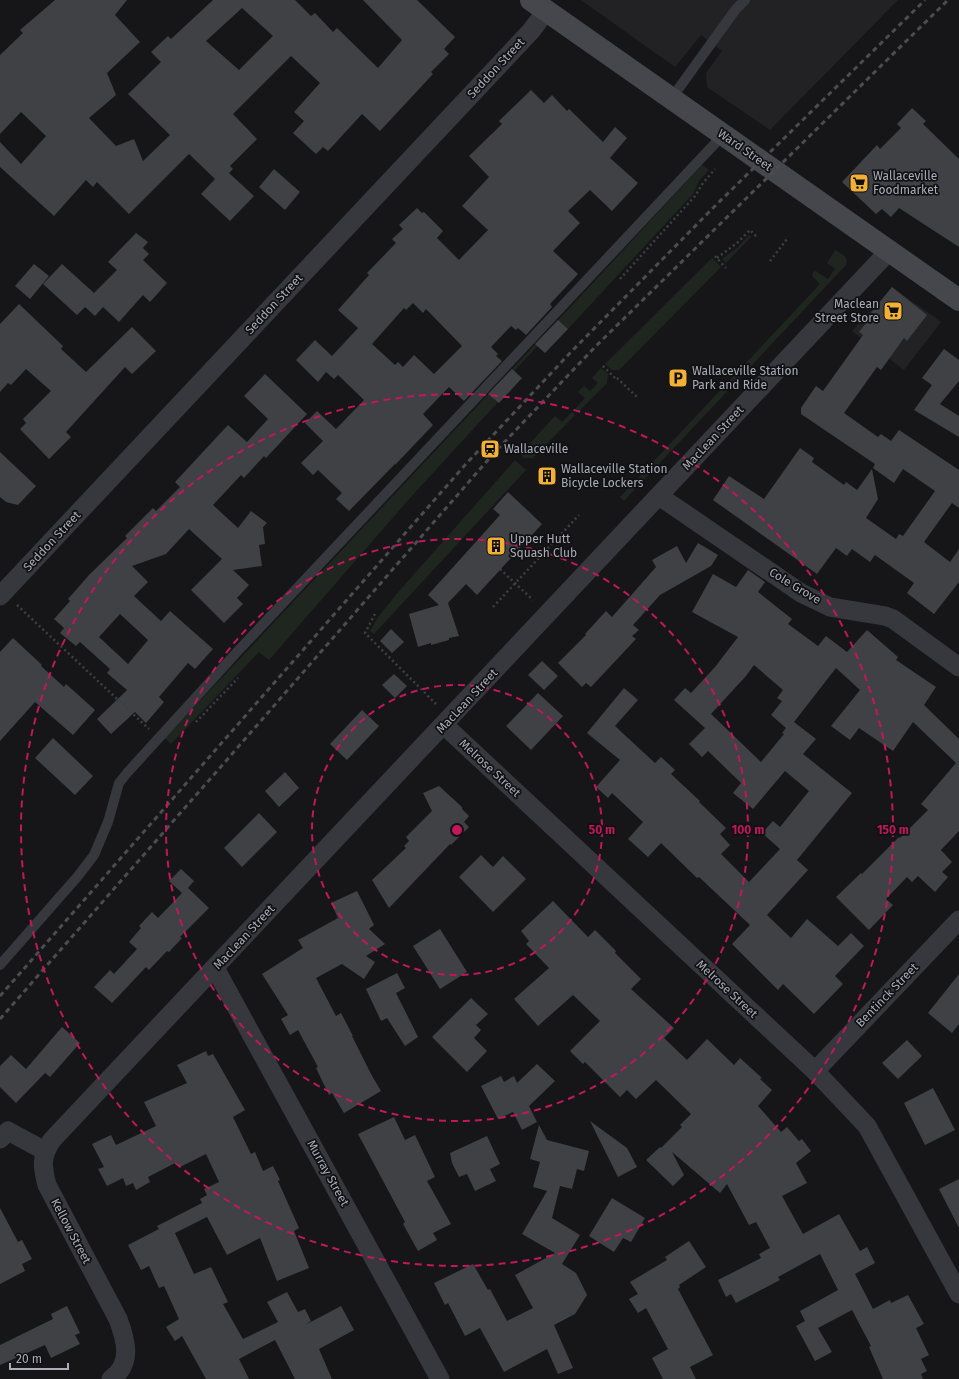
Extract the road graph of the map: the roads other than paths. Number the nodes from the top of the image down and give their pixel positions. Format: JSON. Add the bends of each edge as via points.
{"nodes":[{"id":1,"x":745,"y":0,"type":"edge"},
{"id":2,"x":538,"y":5,"type":"edge"},
{"id":3,"x":671,"y":98,"type":"junction"},
{"id":4,"x":723,"y":135,"type":"junction"},
{"id":5,"x":889,"y":251,"type":"junction"},
{"id":6,"x":959,"y":300,"type":"edge"},
{"id":7,"x":659,"y":496,"type":"junction"},
{"id":8,"x":2,"y":594,"type":"edge"},
{"id":9,"x":959,"y":667,"type":"edge"},
{"id":10,"x":444,"y":725,"type":"junction"},
{"id":11,"x":959,"y":920,"type":"edge"},
{"id":12,"x":0,"y":965,"type":"edge"},
{"id":13,"x":215,"y":968,"type":"junction"},
{"id":14,"x":815,"y":1071,"type":"junction"},
{"id":15,"x":0,"y":1139,"type":"edge"},
{"id":16,"x":46,"y":1151,"type":"junction"},
{"id":17,"x":959,"y":1294,"type":"edge"},
{"id":18,"x":111,"y":1379,"type":"edge"},
{"id":19,"x":440,"y":1379,"type":"edge"}],
"edges":[{"from":1,"to":3,"type":"lane"},
{"from":2,"to":3,"type":"street","name":"Ward Street"},
{"from":2,"to":8,"type":"street","name":"Seddon Street","via":[[531,31]]},
{"from":3,"to":4,"type":"street","name":"Ward Street"},
{"from":4,"to":5,"type":"street","name":"Ward Street"},
{"from":4,"to":12,"type":"lane","via":[[127,773],[119,783],[108,822],[94,856]]},
{"from":5,"to":6,"type":"street","name":"Ward Street"},
{"from":5,"to":7,"type":"street","name":"MacLean Street"},
{"from":7,"to":9,"type":"street","name":"Cole Grove","via":[[801,593],[830,607],[893,619]]},
{"from":7,"to":10,"type":"street","name":"MacLean Street"},
{"from":10,"to":13,"type":"street","name":"MacLean Street"},
{"from":10,"to":14,"type":"street","name":"Melrose Street"},
{"from":11,"to":14,"type":"street","name":"Bentinck Street"},
{"from":13,"to":16,"type":"street","name":"MacLean Street","via":[[52,1140]]},
{"from":13,"to":19,"type":"street","name":"Murray Street"},
{"from":14,"to":17,"type":"street","name":"Melrose Street","via":[[867,1126]]},
{"from":15,"to":16,"type":"street","via":[[8,1131]]},
{"from":16,"to":18,"type":"street","name":"Kellow Street","via":[[43,1162],[47,1185],[124,1335],[126,1359]]}]}
